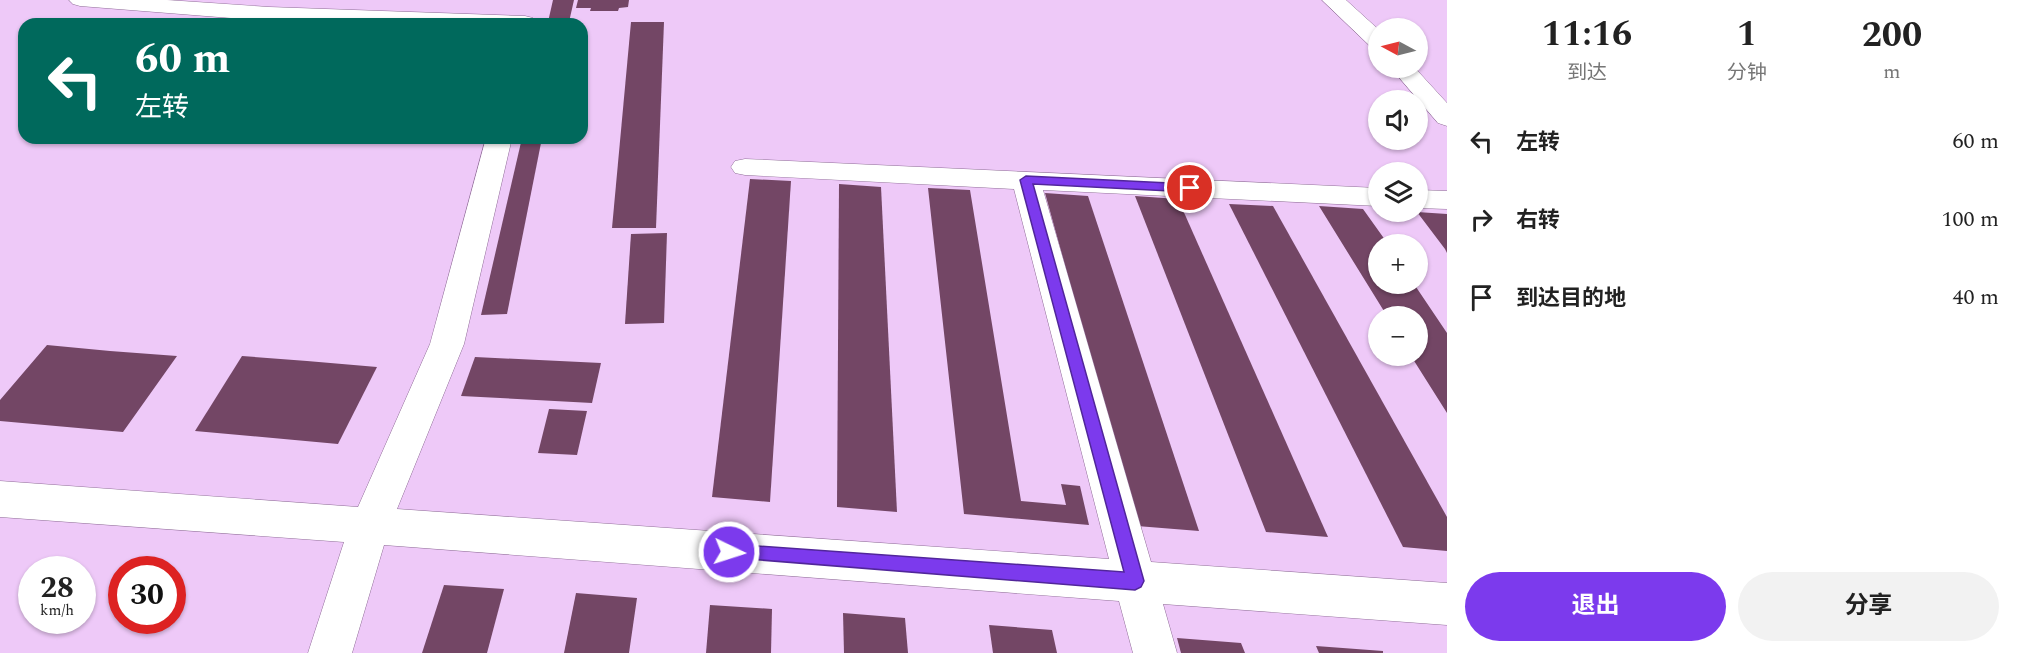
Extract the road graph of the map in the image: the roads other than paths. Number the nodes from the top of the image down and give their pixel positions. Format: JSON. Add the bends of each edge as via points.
{"nodes":[{"id":1,"x":80,"y":0,"type":"edge"},
{"id":2,"x":529,"y":0,"type":"edge"},
{"id":3,"x":1333,"y":0,"type":"edge"},
{"id":4,"x":383,"y":18,"type":"edge"},
{"id":5,"x":526,"y":18,"type":"edge"},
{"id":6,"x":1368,"y":32,"type":"edge"},
{"id":7,"x":1411,"y":78,"type":"edge"},
{"id":8,"x":1447,"y":118,"type":"edge"},
{"id":9,"x":497,"y":144,"type":"edge"},
{"id":10,"x":745,"y":167,"type":"dead end"},
{"id":11,"x":1026,"y":180,"type":"junction"},
{"id":12,"x":1368,"y":197,"type":"edge"},
{"id":13,"x":1428,"y":199,"type":"edge"},
{"id":14,"x":1447,"y":200,"type":"edge"},
{"id":15,"x":0,"y":499,"type":"edge"},
{"id":16,"x":370,"y":525,"type":"junction"},
{"id":17,"x":1135,"y":581,"type":"junction"},
{"id":18,"x":1447,"y":604,"type":"edge"},
{"id":19,"x":330,"y":653,"type":"edge"},
{"id":20,"x":1155,"y":653,"type":"edge"}],
"edges":[{"from":1,"to":4,"type":"street"},
{"from":2,"to":5,"type":"street"},
{"from":3,"to":6,"type":"street"},
{"from":7,"to":8,"type":"street"},
{"from":9,"to":16,"type":"street","via":[[447,344]]},
{"from":10,"to":11,"type":"street"},
{"from":11,"to":12,"type":"street"},
{"from":11,"to":17,"type":"street"},
{"from":13,"to":14,"type":"street"},
{"from":15,"to":16,"type":"street"},
{"from":16,"to":17,"type":"street"},
{"from":16,"to":19,"type":"street"},
{"from":17,"to":18,"type":"street"},
{"from":17,"to":20,"type":"street"}]}
